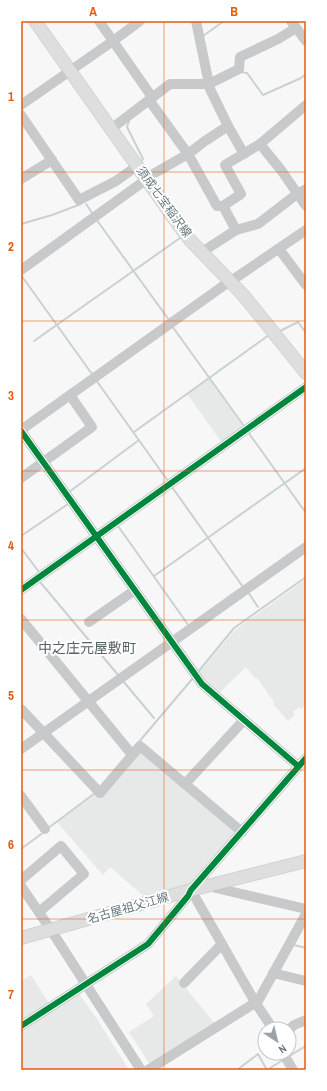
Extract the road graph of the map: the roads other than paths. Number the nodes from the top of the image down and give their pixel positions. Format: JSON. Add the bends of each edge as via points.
{"nodes":[{"id":1,"x":35,"y":21,"type":"edge"},
{"id":2,"x":99,"y":21,"type":"edge"},
{"id":3,"x":140,"y":21,"type":"edge"},
{"id":4,"x":196,"y":21,"type":"edge"},
{"id":5,"x":294,"y":24,"type":"edge"},
{"id":6,"x":113,"y":41,"type":"junction"},
{"id":7,"x":306,"y":41,"type":"edge"},
{"id":8,"x":70,"y":72,"type":"junction"},
{"id":9,"x":209,"y":84,"type":"junction"},
{"id":10,"x":150,"y":98,"type":"junction"},
{"id":11,"x":21,"y":105,"type":"edge"},
{"id":12,"x":306,"y":105,"type":"edge"},
{"id":13,"x":21,"y":115,"type":"edge"},
{"id":14,"x":228,"y":126,"type":"junction"},
{"id":15,"x":111,"y":129,"type":"junction"},
{"id":16,"x":260,"y":144,"type":"junction"},
{"id":17,"x":188,"y":154,"type":"junction"},
{"id":18,"x":244,"y":154,"type":"junction"},
{"id":19,"x":52,"y":160,"type":"junction"},
{"id":20,"x":137,"y":166,"type":"junction"},
{"id":21,"x":21,"y":179,"type":"edge"},
{"id":22,"x":146,"y":179,"type":"junction"},
{"id":23,"x":302,"y":192,"type":"edge"},
{"id":24,"x":223,"y":206,"type":"junction"},
{"id":25,"x":306,"y":206,"type":"edge"},
{"id":26,"x":236,"y":230,"type":"junction"},
{"id":27,"x":306,"y":230,"type":"edge"},
{"id":28,"x":279,"y":248,"type":"junction"},
{"id":29,"x":202,"y":252,"type":"junction"},
{"id":30,"x":21,"y":270,"type":"edge"},
{"id":31,"x":230,"y":281,"type":"junction"},
{"id":32,"x":306,"y":285,"type":"edge"},
{"id":33,"x":306,"y":373,"type":"edge"},
{"id":34,"x":306,"y":387,"type":"edge"},
{"id":35,"x":70,"y":395,"type":"junction"},
{"id":36,"x":21,"y":431,"type":"edge"},
{"id":37,"x":43,"y":462,"type":"junction"},
{"id":38,"x":21,"y":478,"type":"edge"},
{"id":39,"x":96,"y":536,"type":"junction"},
{"id":40,"x":306,"y":547,"type":"edge"},
{"id":41,"x":21,"y":590,"type":"edge"},
{"id":42,"x":135,"y":590,"type":"junction"},
{"id":43,"x":21,"y":619,"type":"edge"},
{"id":44,"x":89,"y":622,"type":"dead end"},
{"id":45,"x":172,"y":642,"type":"junction"},
{"id":46,"x":89,"y":701,"type":"junction"},
{"id":47,"x":21,"y":709,"type":"edge"},
{"id":48,"x":244,"y":720,"type":"junction"},
{"id":49,"x":44,"y":733,"type":"junction"},
{"id":50,"x":21,"y":749,"type":"edge"},
{"id":51,"x":129,"y":751,"type":"dead end"},
{"id":52,"x":306,"y":758,"type":"edge"},
{"id":53,"x":298,"y":766,"type":"junction"},
{"id":54,"x":185,"y":784,"type":"junction"},
{"id":55,"x":21,"y":796,"type":"edge"},
{"id":56,"x":45,"y":828,"type":"dead end"},
{"id":57,"x":242,"y":832,"type":"junction"},
{"id":58,"x":306,"y":862,"type":"edge"},
{"id":59,"x":21,"y":880,"type":"edge"},
{"id":60,"x":215,"y":884,"type":"junction"},
{"id":61,"x":21,"y":886,"type":"edge"},
{"id":62,"x":191,"y":890,"type":"junction"},
{"id":63,"x":306,"y":909,"type":"edge"},
{"id":64,"x":38,"y":912,"type":"junction"},
{"id":65,"x":306,"y":914,"type":"edge"},
{"id":66,"x":51,"y":930,"type":"junction"},
{"id":67,"x":21,"y":938,"type":"edge"},
{"id":68,"x":222,"y":944,"type":"junction"},
{"id":69,"x":273,"y":973,"type":"junction"},
{"id":70,"x":306,"y":981,"type":"edge"},
{"id":71,"x":184,"y":983,"type":"dead end"},
{"id":72,"x":86,"y":984,"type":"junction"},
{"id":73,"x":255,"y":1002,"type":"junction"},
{"id":74,"x":268,"y":1021,"type":"edge"},
{"id":75,"x":21,"y":1026,"type":"edge"},
{"id":76,"x":288,"y":1061,"type":"edge"},
{"id":77,"x":142,"y":1070,"type":"edge"},
{"id":78,"x":148,"y":1070,"type":"edge"},
{"id":79,"x":293,"y":1070,"type":"edge"}],
"edges":[{"from":1,"to":8,"type":"main road","name":"須成七宝稲沢線"},
{"from":2,"to":6,"type":"street"},
{"from":3,"to":6,"type":"street"},
{"from":4,"to":9,"type":"street"},
{"from":5,"to":7,"type":"street"},
{"from":5,"to":9,"type":"street","via":[[278,39],[240,57],[239,69]]},
{"from":6,"to":8,"type":"street"},
{"from":6,"to":10,"type":"street"},
{"from":8,"to":11,"type":"street"},
{"from":8,"to":15,"type":"main road","name":"須成七宝稲沢線"},
{"from":9,"to":10,"type":"street","via":[[170,84]]},
{"from":9,"to":14,"type":"street"},
{"from":10,"to":15,"type":"street"},
{"from":10,"to":17,"type":"street"},
{"from":12,"to":16,"type":"street"},
{"from":13,"to":19,"type":"street"},
{"from":14,"to":17,"type":"street"},
{"from":14,"to":18,"type":"street"},
{"from":15,"to":20,"type":"main road","name":"須成七宝稲沢線"},
{"from":16,"to":18,"type":"street"},
{"from":16,"to":23,"type":"street"},
{"from":17,"to":22,"type":"street"},
{"from":17,"to":24,"type":"street","via":[[218,206]]},
{"from":18,"to":24,"type":"street","via":[[225,165],[241,194]]},
{"from":19,"to":20,"type":"street","via":[[79,200],[116,181]]},
{"from":19,"to":21,"type":"street"},
{"from":20,"to":22,"type":"main road","name":"須成七宝稲沢線"},
{"from":22,"to":29,"type":"main road","name":"須成七宝稲沢線","via":[[180,227]]},
{"from":22,"to":30,"type":"street"},
{"from":23,"to":25,"type":"street"},
{"from":23,"to":26,"type":"street","via":[[258,224]]},
{"from":24,"to":26,"type":"street"},
{"from":26,"to":29,"type":"street"},
{"from":27,"to":28,"type":"street"},
{"from":28,"to":31,"type":"street"},
{"from":28,"to":32,"type":"street"},
{"from":29,"to":31,"type":"main road","name":"須成七宝稲沢線"},
{"from":31,"to":33,"type":"main road","name":"須成七宝稲沢線"},
{"from":31,"to":35,"type":"street"},
{"from":34,"to":39,"type":"street"},
{"from":35,"to":36,"type":"street"},
{"from":35,"to":37,"type":"street","via":[[92,427]]},
{"from":36,"to":37,"type":"street"},
{"from":37,"to":38,"type":"street"},
{"from":37,"to":39,"type":"street"},
{"from":39,"to":41,"type":"street"},
{"from":39,"to":42,"type":"street"},
{"from":40,"to":45,"type":"street"},
{"from":42,"to":44,"type":"street"},
{"from":42,"to":45,"type":"street"},
{"from":43,"to":46,"type":"street"},
{"from":45,"to":46,"type":"street"},
{"from":45,"to":48,"type":"street","via":[[202,684]]},
{"from":46,"to":49,"type":"street"},
{"from":46,"to":51,"type":"street"},
{"from":47,"to":49,"type":"street"},
{"from":48,"to":53,"type":"street"},
{"from":48,"to":54,"type":"street"},
{"from":49,"to":50,"type":"street"},
{"from":49,"to":54,"type":"street","via":[[100,793],[140,746]]},
{"from":52,"to":53,"type":"street"},
{"from":53,"to":57,"type":"street"},
{"from":54,"to":57,"type":"street"},
{"from":55,"to":56,"type":"street"},
{"from":57,"to":62,"type":"street"},
{"from":58,"to":60,"type":"main road","name":"名古屋祖父江線"},
{"from":59,"to":64,"type":"street","via":[[61,846],[84,874]]},
{"from":60,"to":62,"type":"main road","name":"名古屋祖父江線"},
{"from":60,"to":63,"type":"street","via":[[216,888]]},
{"from":61,"to":64,"type":"street"},
{"from":62,"to":66,"type":"main road","name":"名古屋祖父江線"},
{"from":62,"to":68,"type":"street"},
{"from":62,"to":72,"type":"street","via":[[148,944]]},
{"from":64,"to":66,"type":"street"},
{"from":65,"to":69,"type":"street"},
{"from":66,"to":67,"type":"main road","name":"名古屋祖父江線"},
{"from":66,"to":72,"type":"street"},
{"from":68,"to":71,"type":"street"},
{"from":68,"to":73,"type":"street"},
{"from":69,"to":70,"type":"street"},
{"from":69,"to":73,"type":"street","via":[[258,1001]]},
{"from":72,"to":75,"type":"street"},
{"from":72,"to":77,"type":"street"},
{"from":73,"to":74,"type":"street"},
{"from":73,"to":78,"type":"street"},
{"from":76,"to":79,"type":"street"}]}
